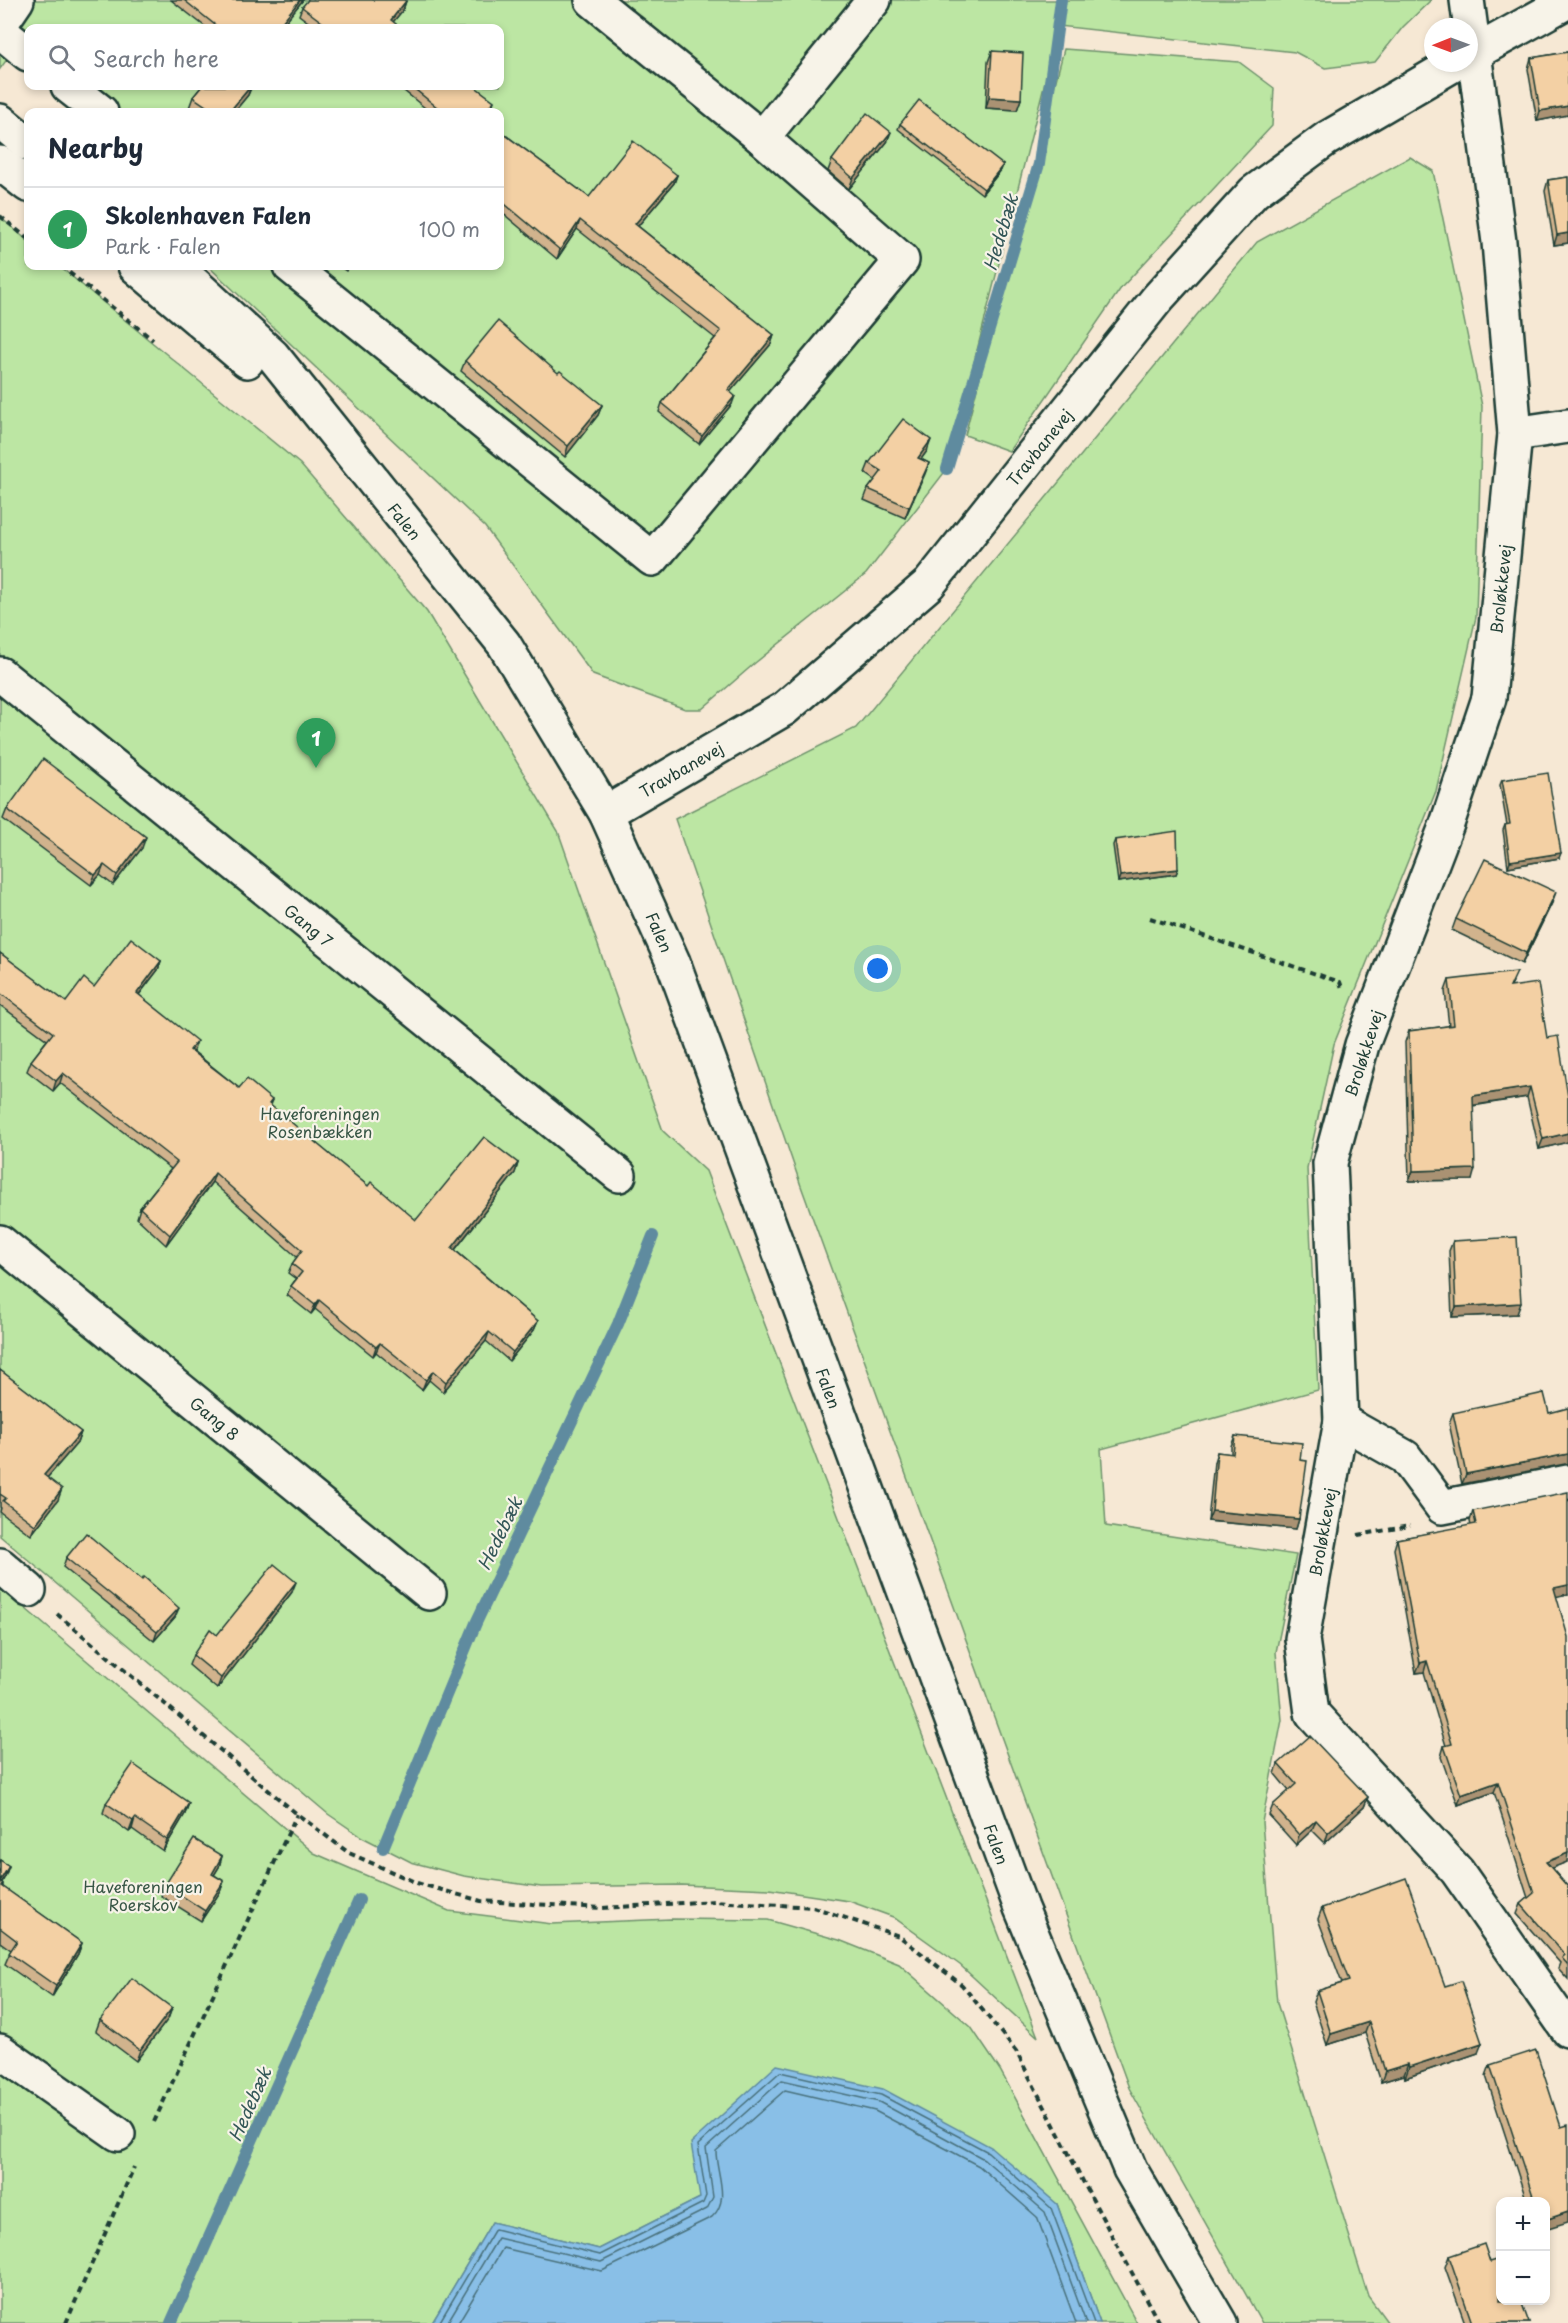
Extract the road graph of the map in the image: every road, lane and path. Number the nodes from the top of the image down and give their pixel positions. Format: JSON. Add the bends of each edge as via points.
{"nodes":[{"id":1,"x":17,"y":0,"type":"edge"},
{"id":2,"x":592,"y":0,"type":"edge"},
{"id":3,"x":874,"y":0,"type":"edge"},
{"id":4,"x":1467,"y":0,"type":"edge"},
{"id":5,"x":1568,"y":1,"type":"edge"},
{"id":6,"x":1467,"y":18,"type":"edge"},
{"id":7,"x":0,"y":26,"type":"edge"},
{"id":8,"x":0,"y":30,"type":"edge"},
{"id":9,"x":24,"y":51,"type":"edge"},
{"id":10,"x":1478,"y":51,"type":"edge"},
{"id":11,"x":1441,"y":72,"type":"edge"},
{"id":12,"x":1470,"y":72,"type":"edge"},
{"id":13,"x":73,"y":90,"type":"edge"},
{"id":14,"x":96,"y":108,"type":"edge"},
{"id":15,"x":0,"y":121,"type":"edge"},
{"id":16,"x":762,"y":138,"type":"junction"},
{"id":17,"x":24,"y":141,"type":"edge"},
{"id":18,"x":0,"y":163,"type":"edge"},
{"id":19,"x":24,"y":182,"type":"edge"},
{"id":20,"x":0,"y":216,"type":"edge"},
{"id":21,"x":24,"y":236,"type":"edge"},
{"id":22,"x":66,"y":270,"type":"edge"},
{"id":23,"x":140,"y":270,"type":"edge"},
{"id":24,"x":180,"y":270,"type":"edge"},
{"id":25,"x":295,"y":270,"type":"edge"},
{"id":26,"x":153,"y":340,"type":"dead end"},
{"id":27,"x":1568,"y":426,"type":"edge"},
{"id":28,"x":1515,"y":434,"type":"junction"},
{"id":29,"x":378,"y":487,"type":"junction"},
{"id":30,"x":0,"y":674,"type":"edge"},
{"id":31,"x":606,"y":813,"type":"junction"},
{"id":32,"x":1150,"y":918,"type":"dead end"},
{"id":33,"x":1343,"y":992,"type":"dead end"},
{"id":34,"x":618,"y":1175,"type":"dead end"},
{"id":35,"x":0,"y":1242,"type":"edge"},
{"id":36,"x":1341,"y":1421,"type":"junction"},
{"id":37,"x":1568,"y":1482,"type":"edge"},
{"id":38,"x":1442,"y":1507,"type":"junction"},
{"id":39,"x":1321,"y":1541,"type":"junction"},
{"id":40,"x":0,"y":1565,"type":"edge"},
{"id":41,"x":29,"y":1590,"type":"joint"},
{"id":42,"x":429,"y":1593,"type":"dead end"},
{"id":43,"x":297,"y":1814,"type":"junction"},
{"id":44,"x":1568,"y":2030,"type":"edge"},
{"id":45,"x":0,"y":2051,"type":"edge"},
{"id":46,"x":151,"y":2128,"type":"dead end"},
{"id":47,"x":118,"y":2134,"type":"dead end"},
{"id":48,"x":136,"y":2161,"type":"dead end"},
{"id":49,"x":66,"y":2323,"type":"edge"},
{"id":50,"x":1159,"y":2323,"type":"edge"},
{"id":51,"x":1220,"y":2323,"type":"edge"}],
"edges":[{"from":1,"to":7,"type":"street"},
{"from":2,"to":16,"type":"street"},
{"from":3,"to":16,"type":"street"},
{"from":4,"to":6,"type":"street","name":"Broløkkevej"},
{"from":5,"to":10,"type":"street","name":"Travbanevej"},
{"from":8,"to":9,"type":"street"},
{"from":11,"to":31,"type":"street","name":"Travbanevej","via":[[1326,139],[1254,192],[1157,299],[929,584],[784,709]]},
{"from":12,"to":28,"type":"street","name":"Broløkkevej","via":[[1499,242]]},
{"from":13,"to":14,"type":"street"},
{"from":15,"to":17,"type":"street"},
{"from":16,"to":25,"type":"street","via":[[902,260],[652,559]]},
{"from":18,"to":19,"type":"street"},
{"from":20,"to":21,"type":"path"},
{"from":22,"to":26,"type":"path"},
{"from":23,"to":29,"type":"street","name":"Falen","via":[[259,370]]},
{"from":24,"to":29,"type":"street","name":"Falen","via":[[273,356]]},
{"from":27,"to":28,"type":"street"},
{"from":28,"to":36,"type":"street","name":"Broløkkevej","via":[[1489,698],[1447,824],[1362,1045],[1330,1163]]},
{"from":29,"to":31,"type":"street","name":"Falen","via":[[504,644]]},
{"from":30,"to":34,"type":"street","name":"Gang 7"},
{"from":31,"to":51,"type":"street","name":"Falen","via":[[673,962],[1021,1908],[1130,2169]]},
{"from":32,"to":33,"type":"path","via":[[1340,982]]},
{"from":35,"to":42,"type":"street","name":"Gang 8"},
{"from":36,"to":38,"type":"street","via":[[1405,1458]]},
{"from":36,"to":39,"type":"street","name":"Broløkkevej"},
{"from":37,"to":38,"type":"street"},
{"from":38,"to":39,"type":"path","via":[[1430,1522]]},
{"from":39,"to":44,"type":"street","name":"Broløkkevej","via":[[1302,1639],[1312,1713],[1458,1870]]},
{"from":40,"to":41,"type":"street"},
{"from":41,"to":43,"type":"path"},
{"from":43,"to":46,"type":"path"},
{"from":43,"to":50,"type":"path","via":[[349,1853],[417,1883],[481,1901],[603,1908],[714,1901],[813,1907],[899,1936],[962,1985],[1016,2051]]},
{"from":45,"to":47,"type":"street"},
{"from":48,"to":49,"type":"path"}]}
